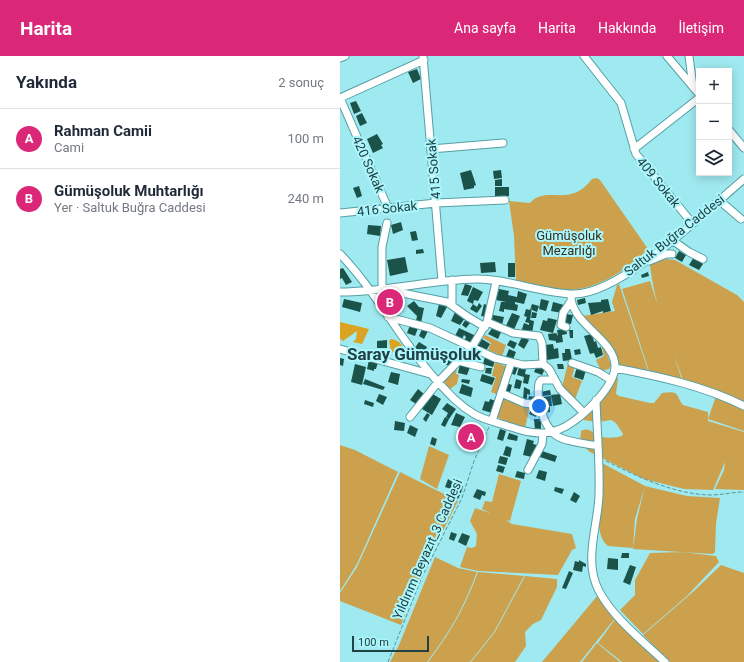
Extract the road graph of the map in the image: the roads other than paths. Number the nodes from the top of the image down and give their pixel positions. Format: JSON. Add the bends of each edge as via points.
{"nodes":[{"id":1,"x":345,"y":56,"type":"edge"},
{"id":2,"x":584,"y":56,"type":"edge"},
{"id":3,"x":667,"y":56,"type":"edge"},
{"id":4,"x":689,"y":56,"type":"edge"},
{"id":5,"x":340,"y":58,"type":"edge"},
{"id":6,"x":424,"y":58,"type":"edge"},
{"id":7,"x":693,"y":87,"type":"junction"},
{"id":8,"x":696,"y":90,"type":"edge"},
{"id":9,"x":340,"y":98,"type":"edge"},
{"id":10,"x":696,"y":100,"type":"edge"},
{"id":11,"x":732,"y":134,"type":"edge"},
{"id":12,"x":503,"y":143,"type":"dead end"},
{"id":13,"x":744,"y":148,"type":"edge"},
{"id":14,"x":431,"y":149,"type":"junction"},
{"id":15,"x":634,"y":149,"type":"junction"},
{"id":16,"x":744,"y":178,"type":"edge"},
{"id":17,"x":505,"y":200,"type":"dead end"},
{"id":18,"x":719,"y":200,"type":"junction"},
{"id":19,"x":436,"y":203,"type":"junction"},
{"id":20,"x":388,"y":208,"type":"junction"},
{"id":21,"x":340,"y":213,"type":"edge"},
{"id":22,"x":741,"y":219,"type":"dead end"},
{"id":23,"x":387,"y":223,"type":"dead end"},
{"id":24,"x":692,"y":223,"type":"junction"},
{"id":25,"x":672,"y":240,"type":"junction"},
{"id":26,"x":340,"y":254,"type":"edge"},
{"id":27,"x":672,"y":254,"type":"dead end"},
{"id":28,"x":704,"y":259,"type":"dead end"},
{"id":29,"x":643,"y":264,"type":"junction"},
{"id":30,"x":452,"y":280,"type":"junction"},
{"id":31,"x":442,"y":281,"type":"junction"},
{"id":32,"x":496,"y":282,"type":"junction"},
{"id":33,"x":382,"y":289,"type":"junction"},
{"id":34,"x":369,"y":290,"type":"junction"},
{"id":35,"x":340,"y":292,"type":"edge"},
{"id":36,"x":571,"y":298,"type":"junction"},
{"id":37,"x":452,"y":304,"type":"junction"},
{"id":38,"x":388,"y":317,"type":"junction"},
{"id":39,"x":486,"y":324,"type":"junction"},
{"id":40,"x":566,"y":327,"type":"dead end"},
{"id":41,"x":472,"y":347,"type":"junction"},
{"id":42,"x":340,"y":349,"type":"edge"},
{"id":43,"x":459,"y":361,"type":"junction"},
{"id":44,"x":512,"y":363,"type":"junction"},
{"id":45,"x":572,"y":363,"type":"dead end"},
{"id":46,"x":543,"y":364,"type":"junction"},
{"id":47,"x":481,"y":367,"type":"dead end"},
{"id":48,"x":615,"y":368,"type":"junction"},
{"id":49,"x":430,"y":374,"type":"junction"},
{"id":50,"x":554,"y":380,"type":"junction"},
{"id":51,"x":611,"y":380,"type":"junction"},
{"id":52,"x":438,"y":382,"type":"junction"},
{"id":53,"x":500,"y":393,"type":"junction"},
{"id":54,"x":596,"y":400,"type":"junction"},
{"id":55,"x":539,"y":405,"type":"junction"},
{"id":56,"x":744,"y":406,"type":"edge"},
{"id":57,"x":584,"y":413,"type":"junction"},
{"id":58,"x":410,"y":417,"type":"dead end"},
{"id":59,"x":492,"y":421,"type":"junction"},
{"id":60,"x":554,"y":433,"type":"junction"},
{"id":61,"x":543,"y":434,"type":"junction"},
{"id":62,"x":598,"y":446,"type":"junction"},
{"id":63,"x":528,"y":470,"type":"dead end"},
{"id":64,"x":665,"y":662,"type":"edge"}],
"edges":[{"from":1,"to":5,"type":"street"},
{"from":2,"to":15,"type":"street","name":"409 Sokak","via":[[621,103]]},
{"from":3,"to":7,"type":"street"},
{"from":4,"to":7,"type":"street"},
{"from":6,"to":9,"type":"street"},
{"from":6,"to":14,"type":"street","name":"415 Sokak"},
{"from":7,"to":8,"type":"street"},
{"from":9,"to":20,"type":"street","name":"420 Sokak"},
{"from":10,"to":15,"type":"street"},
{"from":11,"to":13,"type":"street"},
{"from":12,"to":14,"type":"street"},
{"from":14,"to":19,"type":"street","name":"415 Sokak"},
{"from":15,"to":24,"type":"street","name":"409 Sokak"},
{"from":16,"to":18,"type":"street","name":"Saltuk Buğra Caddesi"},
{"from":17,"to":19,"type":"street","name":"416 Sokak"},
{"from":18,"to":22,"type":"street"},
{"from":18,"to":24,"type":"street","name":"Saltuk Buğra Caddesi"},
{"from":19,"to":20,"type":"street","name":"416 Sokak"},
{"from":19,"to":31,"type":"street","name":"415 Sokak"},
{"from":20,"to":21,"type":"street","name":"416 Sokak"},
{"from":23,"to":33,"type":"street","via":[[382,247]]},
{"from":24,"to":25,"type":"street","name":"Saltuk Buğra Caddesi"},
{"from":25,"to":28,"type":"street"},
{"from":25,"to":29,"type":"street","name":"Saltuk Buğra Caddesi"},
{"from":26,"to":34,"type":"street"},
{"from":27,"to":29,"type":"street"},
{"from":29,"to":36,"type":"street","name":"Saltuk Buğra Caddesi","via":[[598,288]]},
{"from":30,"to":31,"type":"street","name":"Saltuk Buğra Caddesi"},
{"from":30,"to":32,"type":"street","name":"Saltuk Buğra Caddesi","via":[[478,279]]},
{"from":30,"to":37,"type":"street"},
{"from":31,"to":33,"type":"street","name":"Saltuk Buğra Caddesi"},
{"from":32,"to":36,"type":"street","name":"Saltuk Buğra Caddesi"},
{"from":32,"to":39,"type":"street"},
{"from":33,"to":34,"type":"street","name":"Saltuk Buğra Caddesi"},
{"from":33,"to":37,"type":"street"},
{"from":34,"to":35,"type":"street","name":"Saltuk Buğra Caddesi"},
{"from":34,"to":38,"type":"street"},
{"from":36,"to":40,"type":"street","via":[[561,318],[561,325]]},
{"from":36,"to":48,"type":"street","via":[[579,317],[610,352]]},
{"from":37,"to":39,"type":"street","via":[[468,317]]},
{"from":38,"to":41,"type":"street","via":[[430,328]]},
{"from":38,"to":49,"type":"street"},
{"from":39,"to":41,"type":"street"},
{"from":39,"to":46,"type":"street","via":[[513,333],[539,336],[542,342]]},
{"from":41,"to":43,"type":"street"},
{"from":41,"to":44,"type":"street","via":[[489,356]]},
{"from":42,"to":49,"type":"street"},
{"from":43,"to":47,"type":"street"},
{"from":43,"to":52,"type":"street"},
{"from":44,"to":46,"type":"street"},
{"from":44,"to":53,"type":"street"},
{"from":45,"to":51,"type":"street","via":[[598,372]]},
{"from":46,"to":50,"type":"street","via":[[549,369]]},
{"from":48,"to":51,"type":"street"},
{"from":48,"to":56,"type":"street","via":[[698,388]]},
{"from":49,"to":52,"type":"street"},
{"from":50,"to":55,"type":"street","via":[[540,381]]},
{"from":50,"to":57,"type":"street","via":[[563,393]]},
{"from":51,"to":54,"type":"street"},
{"from":52,"to":58,"type":"street"},
{"from":52,"to":59,"type":"street","via":[[462,406]]},
{"from":53,"to":55,"type":"street","via":[[524,403]]},
{"from":53,"to":59,"type":"street"},
{"from":54,"to":57,"type":"street"},
{"from":54,"to":62,"type":"street"},
{"from":55,"to":60,"type":"street"},
{"from":57,"to":60,"type":"street"},
{"from":59,"to":61,"type":"street"},
{"from":60,"to":61,"type":"street"},
{"from":60,"to":62,"type":"street","via":[[560,438]]},
{"from":61,"to":63,"type":"street","via":[[542,444]]},
{"from":62,"to":64,"type":"street","via":[[599,494],[592,559],[597,586],[627,626]]}]}
